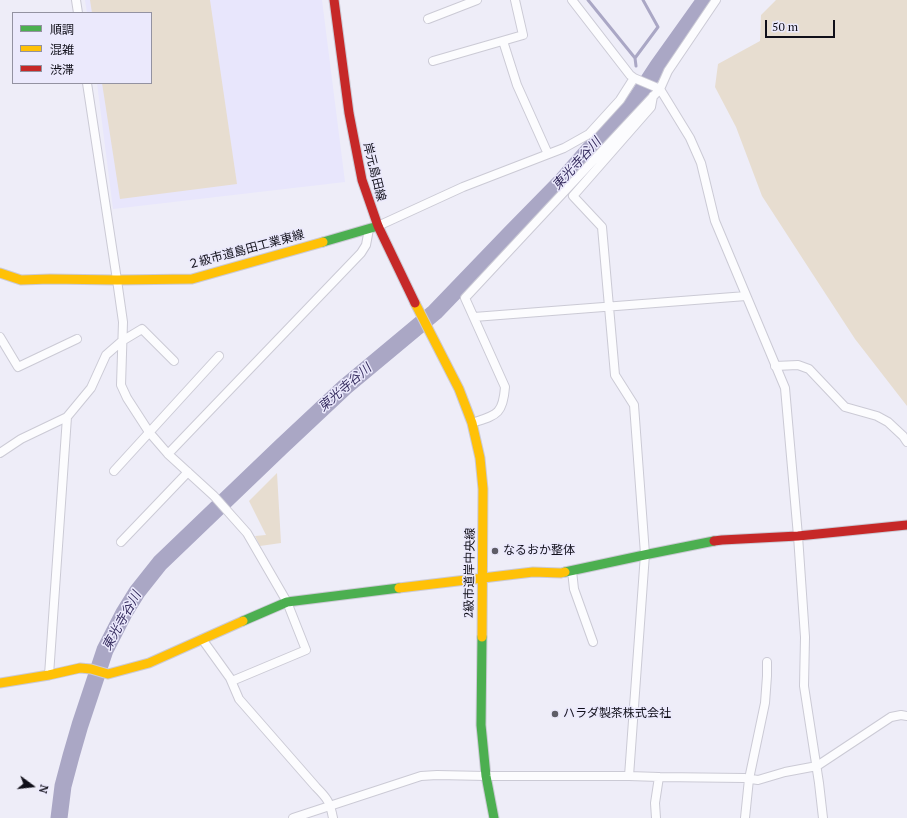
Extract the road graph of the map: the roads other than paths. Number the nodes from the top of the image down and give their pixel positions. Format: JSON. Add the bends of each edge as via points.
{"nodes":[{"id":1,"x":76,"y":0,"type":"edge"},
{"id":2,"x":334,"y":0,"type":"edge"},
{"id":3,"x":477,"y":0,"type":"edge"},
{"id":4,"x":515,"y":0,"type":"edge"},
{"id":5,"x":572,"y":0,"type":"edge"},
{"id":6,"x":716,"y":0,"type":"edge"},
{"id":7,"x":78,"y":12,"type":"edge"},
{"id":8,"x":428,"y":19,"type":"dead end"},
{"id":9,"x":503,"y":41,"type":"junction"},
{"id":10,"x":433,"y":61,"type":"dead end"},
{"id":11,"x":634,"y":78,"type":"junction"},
{"id":12,"x":87,"y":84,"type":"edge"},
{"id":13,"x":660,"y":89,"type":"junction"},
{"id":14,"x":653,"y":96,"type":"junction"},
{"id":15,"x":548,"y":154,"type":"junction"},
{"id":16,"x":373,"y":228,"type":"junction"},
{"id":17,"x":0,"y":273,"type":"edge"},
{"id":18,"x":117,"y":280,"type":"junction"},
{"id":19,"x":746,"y":296,"type":"junction"},
{"id":20,"x":609,"y":306,"type":"junction"},
{"id":21,"x":474,"y":317,"type":"junction"},
{"id":22,"x":0,"y":337,"type":"edge"},
{"id":23,"x":433,"y":337,"type":"joint"},
{"id":24,"x":77,"y":339,"type":"dead end"},
{"id":25,"x":122,"y":341,"type":"junction"},
{"id":26,"x":219,"y":356,"type":"dead end"},
{"id":27,"x":174,"y":361,"type":"dead end"},
{"id":28,"x":775,"y":366,"type":"junction"},
{"id":29,"x":67,"y":417,"type":"junction"},
{"id":30,"x":472,"y":423,"type":"junction"},
{"id":31,"x":149,"y":432,"type":"junction"},
{"id":32,"x":907,"y":442,"type":"edge"},
{"id":33,"x":0,"y":453,"type":"edge"},
{"id":34,"x":168,"y":454,"type":"junction"},
{"id":35,"x":114,"y":471,"type":"dead end"},
{"id":36,"x":188,"y":472,"type":"junction"},
{"id":37,"x":907,"y":526,"type":"edge"},
{"id":38,"x":798,"y":536,"type":"junction"},
{"id":39,"x":121,"y":542,"type":"dead end"},
{"id":40,"x":645,"y":554,"type":"junction"},
{"id":41,"x":572,"y":571,"type":"junction"},
{"id":42,"x":482,"y":578,"type":"junction"},
{"id":43,"x":287,"y":602,"type":"junction"},
{"id":44,"x":202,"y":639,"type":"junction"},
{"id":45,"x":593,"y":642,"type":"dead end"},
{"id":46,"x":767,"y":662,"type":"dead end"},
{"id":47,"x":49,"y":675,"type":"junction"},
{"id":48,"x":232,"y":681,"type":"junction"},
{"id":49,"x":0,"y":683,"type":"edge"},
{"id":50,"x":907,"y":716,"type":"edge"},
{"id":51,"x":817,"y":766,"type":"junction"},
{"id":52,"x":486,"y":776,"type":"junction"},
{"id":53,"x":629,"y":776,"type":"junction"},
{"id":54,"x":659,"y":777,"type":"junction"},
{"id":55,"x":749,"y":779,"type":"junction"},
{"id":56,"x":330,"y":806,"type":"junction"},
{"id":57,"x":293,"y":818,"type":"edge"},
{"id":58,"x":333,"y":818,"type":"edge"},
{"id":59,"x":494,"y":818,"type":"edge"},
{"id":60,"x":656,"y":818,"type":"edge"},
{"id":61,"x":745,"y":818,"type":"edge"},
{"id":62,"x":823,"y":818,"type":"edge"}],
"edges":[{"from":1,"to":7,"type":"street"},
{"from":2,"to":16,"type":"street","name":"岸元島田線","via":[[349,113]]},
{"from":3,"to":8,"type":"street"},
{"from":4,"to":9,"type":"street","via":[[523,35]]},
{"from":5,"to":11,"type":"street"},
{"from":6,"to":13,"type":"street","via":[[668,71]]},
{"from":9,"to":10,"type":"street"},
{"from":9,"to":15,"type":"street","via":[[517,85]]},
{"from":11,"to":13,"type":"street"},
{"from":11,"to":15,"type":"street","via":[[620,100],[589,134]]},
{"from":12,"to":18,"type":"street"},
{"from":13,"to":14,"type":"street"},
{"from":13,"to":19,"type":"street","via":[[690,138],[701,163],[715,221]]},
{"from":14,"to":20,"type":"street","via":[[651,107],[573,196],[602,227]]},
{"from":14,"to":21,"type":"street","via":[[465,298]]},
{"from":15,"to":16,"type":"street","via":[[463,187]]},
{"from":16,"to":18,"type":"street","name":"２級市道島田工業東線","via":[[192,279]]},
{"from":16,"to":23,"type":"street","name":"岸元島田線"},
{"from":16,"to":34,"type":"street","via":[[361,253]]},
{"from":17,"to":18,"type":"street","name":"２級市道島田工業東線","via":[[20,280]]},
{"from":18,"to":25,"type":"street","via":[[123,322]]},
{"from":19,"to":20,"type":"street"},
{"from":19,"to":28,"type":"street"},
{"from":20,"to":21,"type":"street"},
{"from":20,"to":40,"type":"street","via":[[615,375],[634,405]]},
{"from":21,"to":30,"type":"street","via":[[505,387],[500,410],[493,416]]},
{"from":22,"to":24,"type":"street","via":[[18,367]]},
{"from":23,"to":30,"type":"street","name":"2級市道岸中央線","via":[[459,389]]},
{"from":25,"to":27,"type":"street","via":[[142,330]]},
{"from":25,"to":29,"type":"street","via":[[106,355],[91,388]]},
{"from":25,"to":31,"type":"street","via":[[121,384]]},
{"from":26,"to":31,"type":"street"},
{"from":28,"to":32,"type":"street","via":[[798,365],[809,369],[845,407],[878,416],[888,422]]},
{"from":28,"to":38,"type":"street","via":[[785,388]]},
{"from":29,"to":33,"type":"street","via":[[21,439]]},
{"from":29,"to":47,"type":"street"},
{"from":30,"to":42,"type":"street","name":"2級市道岸中央線","via":[[480,458],[483,489]]},
{"from":31,"to":34,"type":"street"},
{"from":31,"to":35,"type":"street"},
{"from":34,"to":36,"type":"street"},
{"from":36,"to":39,"type":"street"},
{"from":36,"to":43,"type":"street","via":[[214,496],[247,533]]},
{"from":37,"to":38,"type":"street"},
{"from":38,"to":40,"type":"street","via":[[722,540]]},
{"from":38,"to":51,"type":"street","via":[[805,637],[804,686]]},
{"from":40,"to":41,"type":"street"},
{"from":40,"to":53,"type":"street"},
{"from":41,"to":42,"type":"street","via":[[533,572]]},
{"from":41,"to":45,"type":"street","via":[[574,589]]},
{"from":42,"to":43,"type":"street"},
{"from":42,"to":52,"type":"street","name":"2級市道岸中央線","via":[[481,725]]},
{"from":43,"to":44,"type":"street"},
{"from":43,"to":48,"type":"street","via":[[306,650]]},
{"from":44,"to":47,"type":"street","via":[[148,663],[108,674],[80,668]]},
{"from":44,"to":48,"type":"street"},
{"from":46,"to":55,"type":"street","via":[[765,703]]},
{"from":47,"to":49,"type":"street"},
{"from":48,"to":56,"type":"street","via":[[239,700],[325,795]]},
{"from":50,"to":51,"type":"street","via":[[891,717]]},
{"from":51,"to":55,"type":"street","via":[[758,780]]},
{"from":51,"to":62,"type":"street"},
{"from":52,"to":53,"type":"street"},
{"from":52,"to":56,"type":"street","via":[[421,776]]},
{"from":52,"to":59,"type":"street","name":"2級市道岸中央線"},
{"from":53,"to":54,"type":"street"},
{"from":54,"to":55,"type":"street"},
{"from":54,"to":60,"type":"street","via":[[655,803]]},
{"from":55,"to":61,"type":"street"},
{"from":56,"to":57,"type":"street"},
{"from":56,"to":58,"type":"street"}]}
